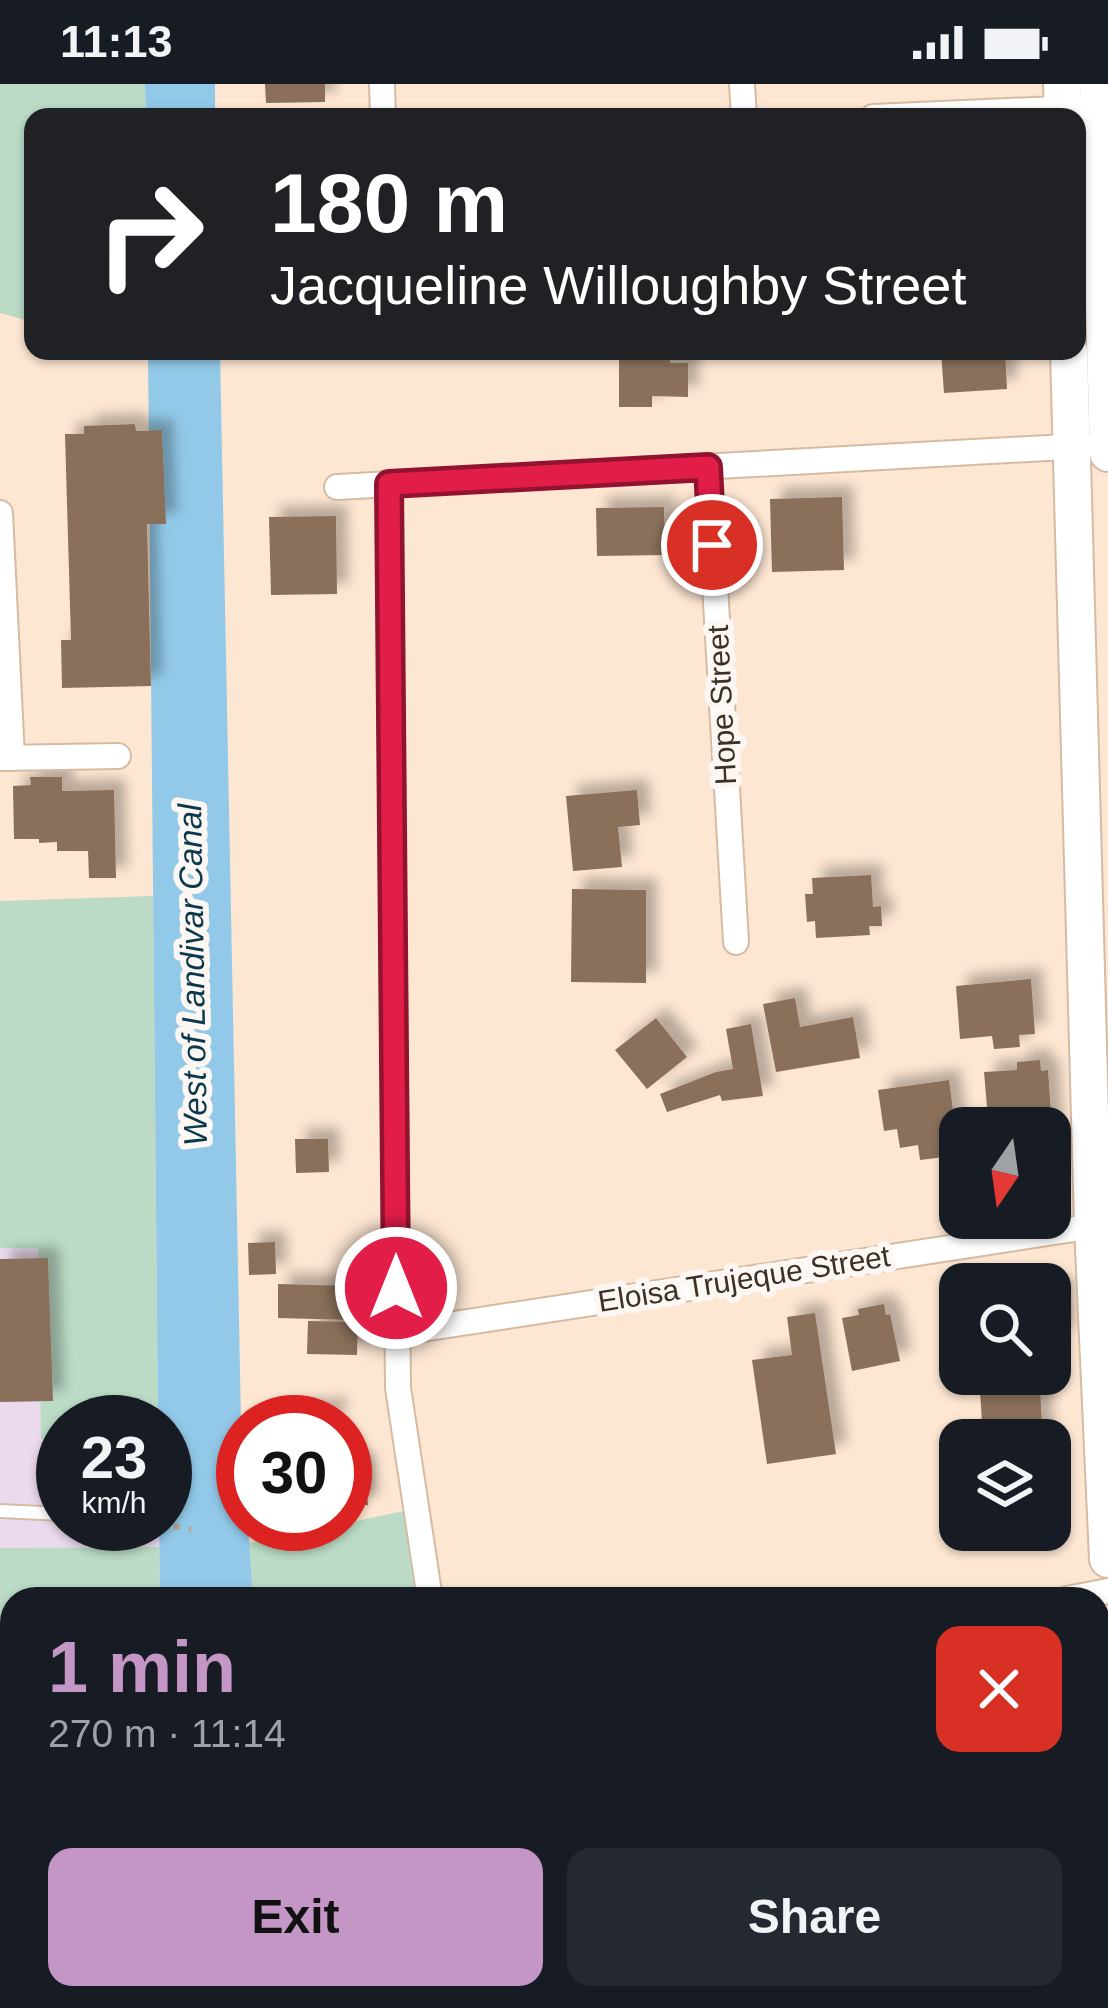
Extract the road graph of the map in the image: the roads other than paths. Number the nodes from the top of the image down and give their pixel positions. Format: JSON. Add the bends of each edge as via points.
{"nodes":[{"id":1,"x":1077,"y":100,"type":"edge"},
{"id":2,"x":981,"y":108,"type":"edge"},
{"id":3,"x":1086,"y":242,"type":"edge"},
{"id":4,"x":1072,"y":360,"type":"edge"},
{"id":5,"x":1099,"y":448,"type":"edge"},
{"id":6,"x":708,"y":467,"type":"junction"},
{"id":7,"x":389,"y":484,"type":"junction"},
{"id":8,"x":337,"y":487,"type":"dead end"},
{"id":9,"x":0,"y":513,"type":"edge"},
{"id":10,"x":1093,"y":712,"type":"edge"},
{"id":11,"x":118,"y":756,"type":"dead end"},
{"id":12,"x":6,"y":758,"type":"edge"},
{"id":13,"x":736,"y":942,"type":"dead end"},
{"id":14,"x":1093,"y":1226,"type":"junction"},
{"id":15,"x":396,"y":1333,"type":"junction"},
{"id":16,"x":0,"y":1511,"type":"edge"},
{"id":17,"x":36,"y":1513,"type":"edge"},
{"id":18,"x":1108,"y":1559,"type":"edge"},
{"id":19,"x":428,"y":1587,"type":"edge"}],
"edges":[{"from":1,"to":2,"type":"street"},
{"from":3,"to":5,"type":"street"},
{"from":4,"to":5,"type":"street"},
{"from":5,"to":6,"type":"street"},
{"from":5,"to":10,"type":"street"},
{"from":6,"to":7,"type":"street"},
{"from":6,"to":13,"type":"street","name":"Hope Street"},
{"from":7,"to":8,"type":"street"},
{"from":7,"to":15,"type":"street"},
{"from":9,"to":12,"type":"street"},
{"from":10,"to":14,"type":"street"},
{"from":11,"to":12,"type":"street"},
{"from":14,"to":15,"type":"street","name":"Eloisa Trujeque Street"},
{"from":14,"to":18,"type":"street"},
{"from":15,"to":19,"type":"street"},
{"from":16,"to":17,"type":"lane"}]}
